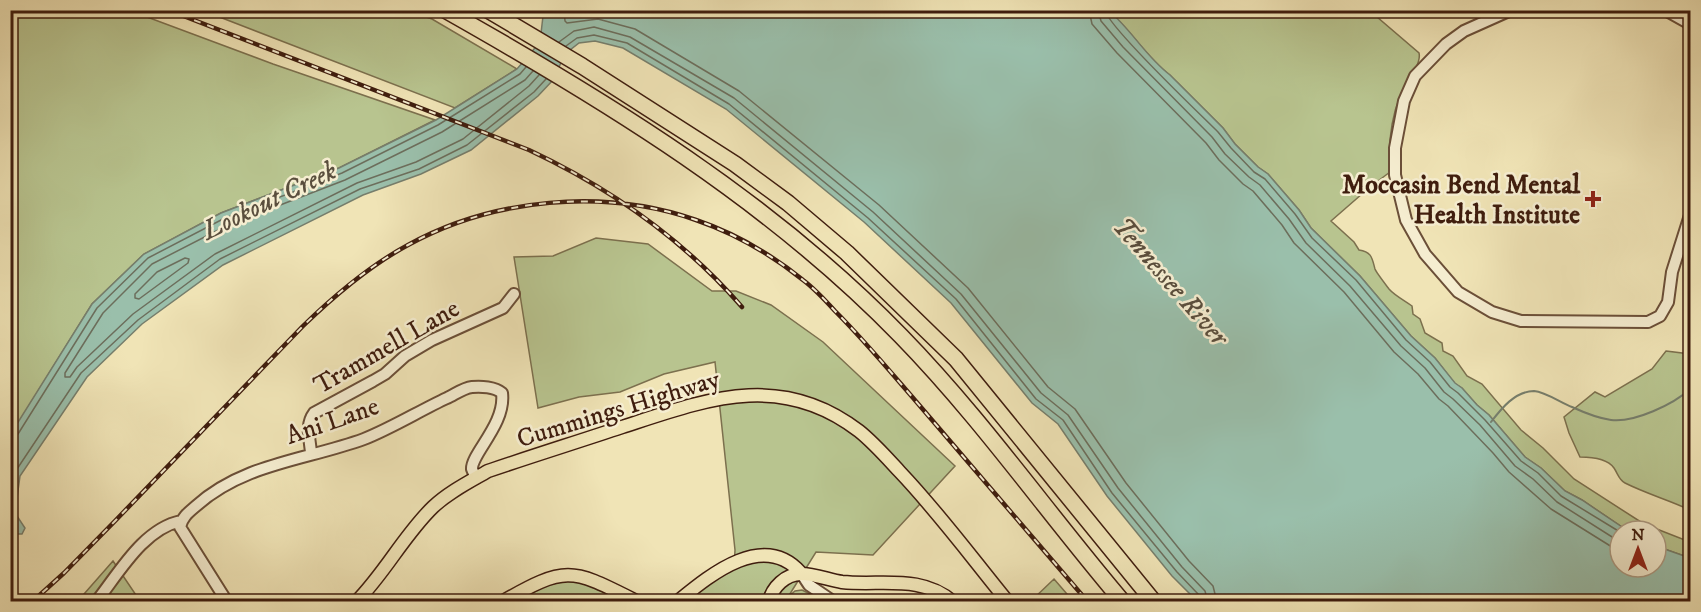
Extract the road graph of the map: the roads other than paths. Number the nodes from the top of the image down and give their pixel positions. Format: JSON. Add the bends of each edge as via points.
{"nodes":[{"id":1,"x":445,"y":10,"type":"edge"},
{"id":2,"x":488,"y":10,"type":"edge"},
{"id":3,"x":1511,"y":10,"type":"edge"},
{"id":4,"x":1665,"y":10,"type":"edge"},
{"id":5,"x":1690,"y":24,"type":"edge"},
{"id":6,"x":1690,"y":215,"type":"edge"},
{"id":7,"x":514,"y":294,"type":"dead end"},
{"id":8,"x":311,"y":453,"type":"junction"},
{"id":9,"x":476,"y":478,"type":"junction"},
{"id":10,"x":181,"y":521,"type":"junction"},
{"id":11,"x":801,"y":573,"type":"junction"},
{"id":12,"x":224,"y":597,"type":"dead end"},
{"id":13,"x":96,"y":602,"type":"edge"},
{"id":14,"x":356,"y":602,"type":"edge"},
{"id":15,"x":502,"y":602,"type":"edge"},
{"id":16,"x":638,"y":602,"type":"edge"},
{"id":17,"x":677,"y":602,"type":"edge"},
{"id":18,"x":769,"y":602,"type":"edge"},
{"id":19,"x":834,"y":602,"type":"edge"},
{"id":20,"x":953,"y":602,"type":"edge"},
{"id":21,"x":1008,"y":602,"type":"edge"},
{"id":22,"x":1123,"y":602,"type":"edge"},
{"id":23,"x":1154,"y":602,"type":"edge"}],
"edges":[{"from":1,"to":22,"type":"highway","via":[[663,142],[800,243],[858,294],[949,388]]},
{"from":2,"to":23,"type":"highway","via":[[735,164],[856,261],[956,360]]},
{"from":3,"to":6,"type":"street","via":[[1464,31],[1415,76],[1404,101],[1395,148],[1395,175],[1406,220],[1425,254],[1458,292],[1492,312],[1521,321],[1648,322],[1660,316],[1668,302],[1672,272]]},
{"from":4,"to":5,"type":"street"},
{"from":7,"to":8,"type":"street","name":"Trammell Lane","via":[[503,308],[432,340],[379,378],[314,413],[308,429]]},
{"from":8,"to":9,"type":"street","name":"Ani Lane","via":[[365,439],[470,387],[498,389],[502,393],[502,410],[474,462]]},
{"from":8,"to":10,"type":"street","name":"Ani Lane","via":[[238,477],[201,501]]},
{"from":9,"to":14,"type":"main road","name":"Cummings Highway","via":[[433,507]]},
{"from":9,"to":21,"type":"main road","name":"Cummings Highway","via":[[714,398],[761,395],[794,400],[835,415],[874,444],[928,503]]},
{"from":10,"to":12,"type":"street","via":[[180,527]]},
{"from":10,"to":13,"type":"street","name":"Ani Lane","via":[[143,543]]},
{"from":11,"to":17,"type":"main road","via":[[782,559],[754,557],[714,572]]},
{"from":11,"to":18,"type":"main road","via":[[778,584]]},
{"from":11,"to":19,"type":"street","via":[[809,585]]},
{"from":11,"to":20,"type":"main road","via":[[842,582],[916,583],[941,592]]},
{"from":15,"to":16,"type":"main road","via":[[540,580],[570,574],[597,581]]}]}
